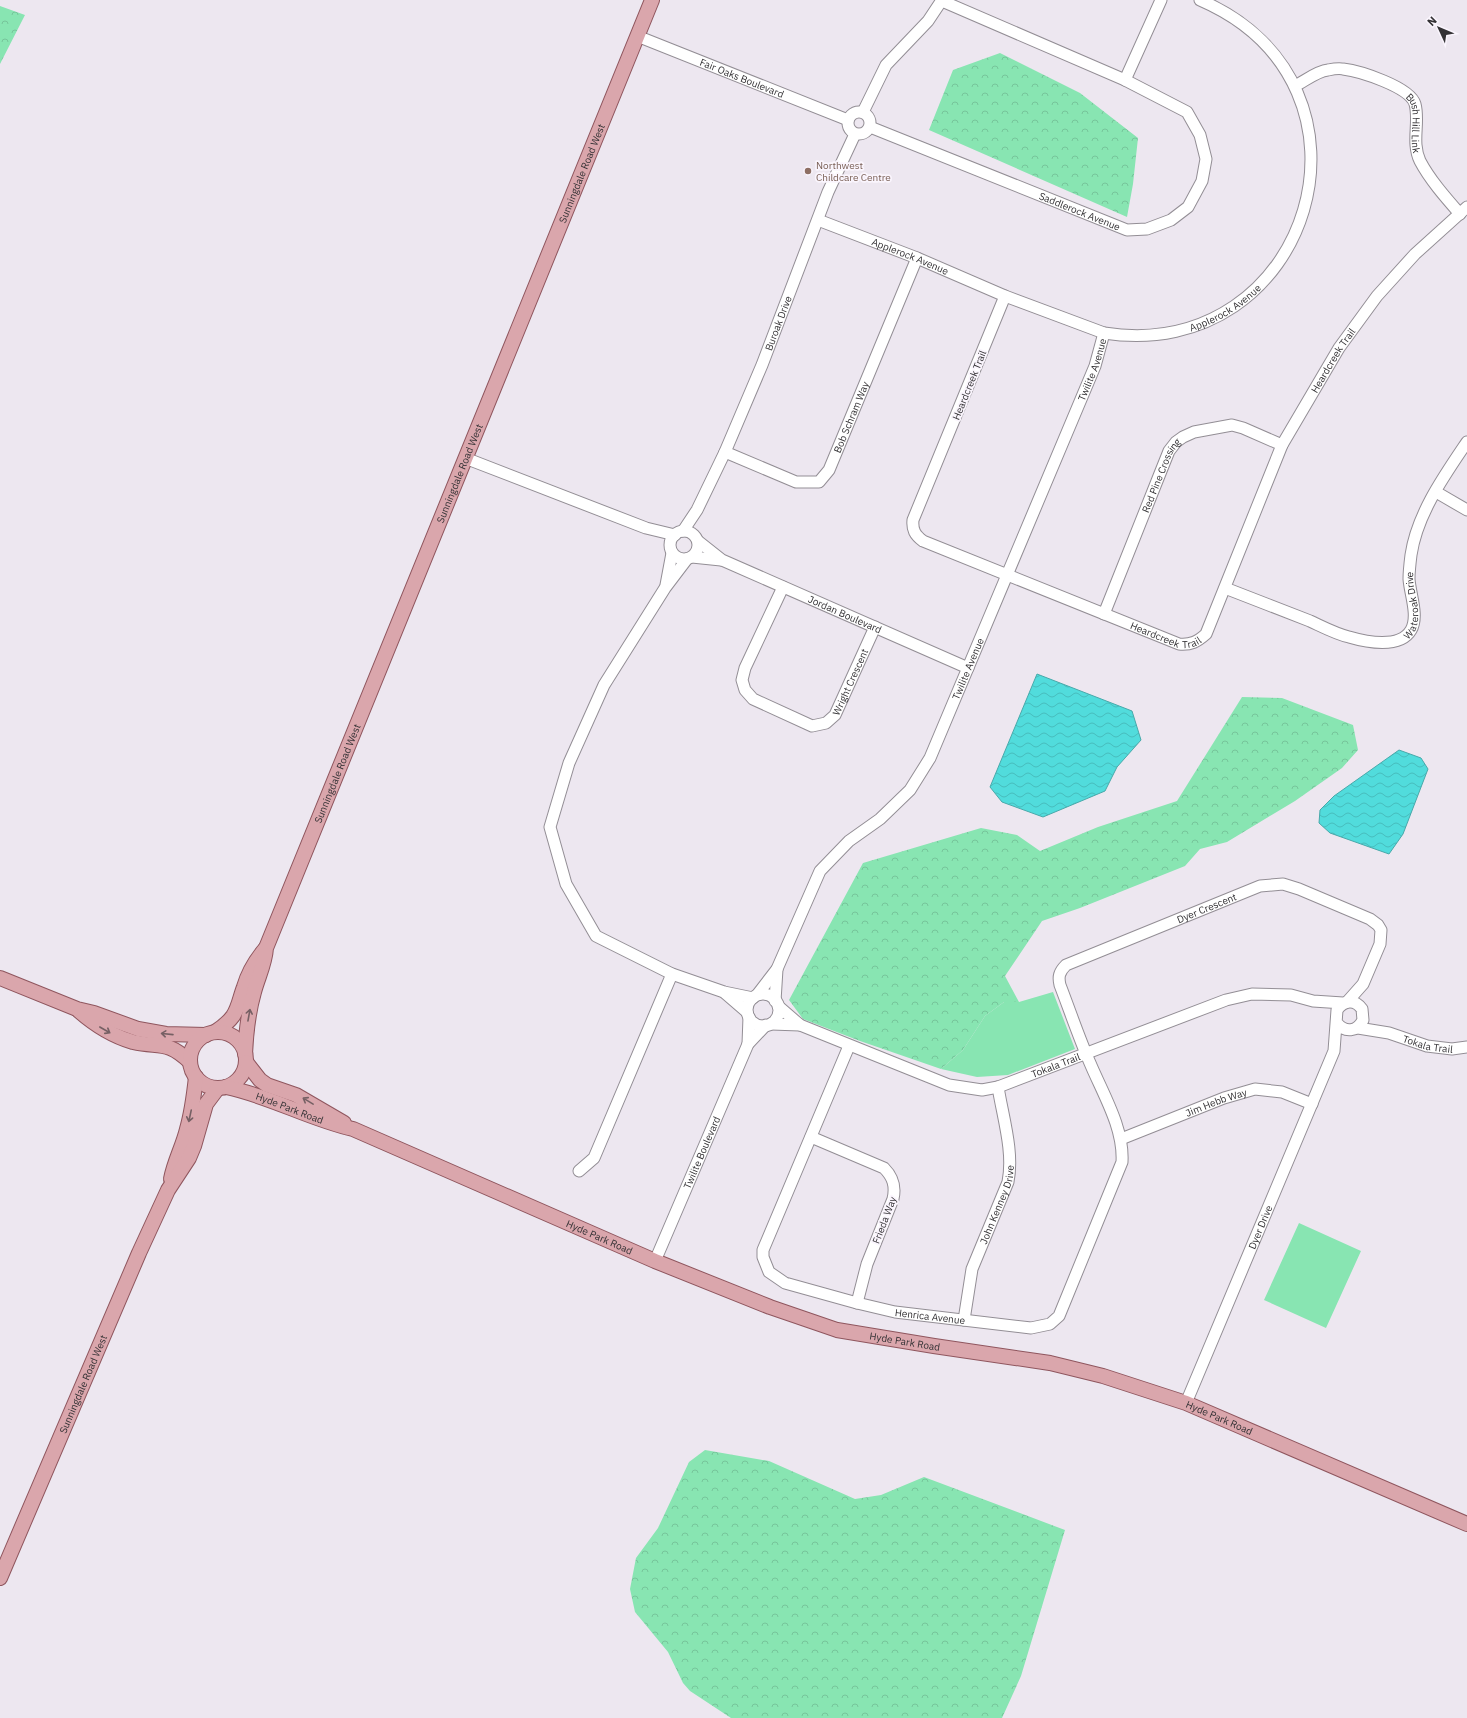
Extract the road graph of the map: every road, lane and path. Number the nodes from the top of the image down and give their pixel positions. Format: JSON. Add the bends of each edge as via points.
{"nodes":[{"id":1,"x":652,"y":0,"type":"edge"},
{"id":2,"x":942,"y":0,"type":"edge"},
{"id":3,"x":1161,"y":0,"type":"edge"},
{"id":4,"x":1200,"y":0,"type":"edge"},
{"id":5,"x":637,"y":36,"type":"junction"},
{"id":6,"x":1125,"y":80,"type":"junction"},
{"id":7,"x":1295,"y":86,"type":"junction"},
{"id":8,"x":862,"y":112,"type":"junction"},
{"id":9,"x":848,"y":120,"type":"junction"},
{"id":10,"x":870,"y":127,"type":"junction"},
{"id":11,"x":855,"y":134,"type":"junction"},
{"id":12,"x":1463,"y":211,"type":"edge"},
{"id":13,"x":818,"y":220,"type":"junction"},
{"id":14,"x":916,"y":258,"type":"junction"},
{"id":15,"x":1005,"y":296,"type":"junction"},
{"id":16,"x":1104,"y":333,"type":"junction"},
{"id":17,"x":1467,"y":442,"type":"edge"},
{"id":18,"x":1282,"y":445,"type":"junction"},
{"id":19,"x":725,"y":452,"type":"junction"},
{"id":20,"x":465,"y":458,"type":"junction"},
{"id":21,"x":1436,"y":492,"type":"junction"},
{"id":22,"x":1467,"y":510,"type":"edge"},
{"id":23,"x":646,"y":528,"type":"junction"},
{"id":24,"x":687,"y":536,"type":"junction"},
{"id":25,"x":671,"y":550,"type":"junction"},
{"id":26,"x":689,"y":558,"type":"junction"},
{"id":27,"x":722,"y":560,"type":"junction"},
{"id":28,"x":1007,"y":576,"type":"junction"},
{"id":29,"x":783,"y":587,"type":"junction"},
{"id":30,"x":665,"y":588,"type":"junction"},
{"id":31,"x":1225,"y":588,"type":"junction"},
{"id":32,"x":1104,"y":614,"type":"junction"},
{"id":33,"x":875,"y":627,"type":"junction"},
{"id":34,"x":968,"y":668,"type":"junction"},
{"id":35,"x":266,"y":948,"type":"junction"},
{"id":36,"x":778,"y":969,"type":"junction"},
{"id":37,"x":672,"y":974,"type":"junction"},
{"id":38,"x":0,"y":978,"type":"edge"},
{"id":39,"x":1363,"y":984,"type":"junction"},
{"id":40,"x":724,"y":992,"type":"junction"},
{"id":41,"x":755,"y":997,"type":"junction"},
{"id":42,"x":1313,"y":1001,"type":"junction"},
{"id":43,"x":1345,"y":1002,"type":"junction"},
{"id":44,"x":777,"y":1003,"type":"junction"},
{"id":45,"x":77,"y":1010,"type":"junction"},
{"id":46,"x":1363,"y":1012,"type":"junction"},
{"id":47,"x":748,"y":1014,"type":"junction"},
{"id":48,"x":1336,"y":1021,"type":"junction"},
{"id":49,"x":768,"y":1024,"type":"junction"},
{"id":50,"x":800,"y":1025,"type":"junction"},
{"id":51,"x":1356,"y":1029,"type":"junction"},
{"id":52,"x":1389,"y":1033,"type":"junction"},
{"id":53,"x":210,"y":1034,"type":"junction"},
{"id":54,"x":748,"y":1044,"type":"junction"},
{"id":55,"x":849,"y":1046,"type":"junction"},
{"id":56,"x":1467,"y":1048,"type":"edge"},
{"id":57,"x":1334,"y":1051,"type":"junction"},
{"id":58,"x":1086,"y":1054,"type":"junction"},
{"id":59,"x":245,"y":1058,"type":"junction"},
{"id":60,"x":190,"y":1062,"type":"junction"},
{"id":61,"x":196,"y":1077,"type":"junction"},
{"id":62,"x":222,"y":1087,"type":"junction"},
{"id":63,"x":998,"y":1087,"type":"junction"},
{"id":64,"x":1312,"y":1104,"type":"junction"},
{"id":65,"x":353,"y":1129,"type":"junction"},
{"id":66,"x":811,"y":1137,"type":"junction"},
{"id":67,"x":1121,"y":1138,"type":"junction"},
{"id":68,"x":579,"y":1170,"type":"dead end"},
{"id":69,"x":168,"y":1190,"type":"junction"},
{"id":70,"x":655,"y":1261,"type":"junction"},
{"id":71,"x":857,"y":1303,"type":"junction"},
{"id":72,"x":964,"y":1320,"type":"junction"},
{"id":73,"x":1186,"y":1403,"type":"junction"},
{"id":74,"x":1467,"y":1524,"type":"edge"},
{"id":75,"x":0,"y":1578,"type":"edge"}],
"edges":[{"from":1,"to":5,"type":"main road","name":"Sunningdale Road West"},
{"from":2,"to":6,"type":"street","name":"Saddlerock Avenue"},
{"from":2,"to":8,"type":"street","via":[[928,21],[886,65]]},
{"from":3,"to":6,"type":"street"},
{"from":4,"to":7,"type":"street","name":"Applerock Avenue","via":[[1225,12],[1252,32],[1287,70]]},
{"from":5,"to":9,"type":"street","name":"Fair Oaks Boulevard"},
{"from":5,"to":20,"type":"main road","name":"Sunningdale Road West"},
{"from":6,"to":10,"type":"street","name":"Saddlerock Avenue","via":[[1187,112],[1200,135],[1206,159],[1202,180],[1188,207],[1171,220],[1147,229],[1120,228]]},
{"from":7,"to":12,"type":"street","name":"Bush Hill Link","via":[[1326,70],[1342,68],[1365,74],[1409,94],[1415,102],[1415,139],[1419,159]]},
{"from":7,"to":16,"type":"street","name":"Applerock Avenue","via":[[1309,130],[1308,198],[1301,222],[1290,245],[1272,272],[1236,306],[1193,326],[1146,336]]},
{"from":8,"to":9,"type":"street","via":[[855,112]]},
{"from":8,"to":10,"type":"street","via":[[870,118]]},
{"from":9,"to":11,"type":"street","via":[[850,130]]},
{"from":10,"to":11,"type":"street","via":[[866,132]]},
{"from":11,"to":13,"type":"street","name":"Buroak Drive"},
{"from":12,"to":18,"type":"street","name":"Heardcreek Trail","via":[[1415,254],[1377,296],[1339,348]]},
{"from":13,"to":14,"type":"street","name":"Applerock Avenue"},
{"from":13,"to":19,"type":"street","name":"Buroak Drive","via":[[765,358]]},
{"from":14,"to":15,"type":"street","name":"Applerock Avenue"},
{"from":14,"to":19,"type":"street","name":"Bob Schram Way","via":[[829,470],[819,482],[796,482]]},
{"from":15,"to":16,"type":"street","name":"Applerock Avenue"},
{"from":15,"to":28,"type":"street","name":"Heardcreek Trail","via":[[912,526],[923,541]]},
{"from":16,"to":28,"type":"street","name":"Twilite Avenue","via":[[1095,366]]},
{"from":17,"to":21,"type":"street","name":"Wateroak Drive"},
{"from":18,"to":31,"type":"street","name":"Heardcreek Trail"},
{"from":18,"to":32,"type":"street","name":"Red Pine Crossing","via":[[1232,425],[1194,432],[1176,442],[1169,451]]},
{"from":19,"to":24,"type":"street","name":"Buroak Drive"},
{"from":20,"to":23,"type":"street"},
{"from":20,"to":35,"type":"main road","name":"Sunningdale Road West"},
{"from":21,"to":22,"type":"street"},
{"from":21,"to":31,"type":"street","name":"Wateroak Drive","via":[[1423,515],[1411,555],[1409,579],[1414,618],[1412,628],[1403,638],[1378,642],[1348,637]]},
{"from":23,"to":24,"type":"street"},
{"from":23,"to":25,"type":"street"},
{"from":24,"to":25,"type":"street","via":[[672,538]]},
{"from":24,"to":26,"type":"street","via":[[697,550]]},
{"from":24,"to":27,"type":"street","name":"Jordan Boulevard"},
{"from":25,"to":26,"type":"street","via":[[679,558]]},
{"from":25,"to":30,"type":"street"},
{"from":26,"to":27,"type":"street","name":"Jordan Boulevard"},
{"from":26,"to":30,"type":"street"},
{"from":27,"to":29,"type":"street","name":"Jordan Boulevard"},
{"from":28,"to":32,"type":"street","name":"Heardcreek Trail"},
{"from":28,"to":34,"type":"street","name":"Twilite Avenue"},
{"from":29,"to":33,"type":"street","name":"Jordan Boulevard"},
{"from":29,"to":33,"type":"street","name":"Wright Crescent","via":[[745,668],[742,680],[745,690],[753,699],[812,726],[826,723],[835,715]]},
{"from":30,"to":37,"type":"street","via":[[604,685],[569,763],[550,827],[566,884],[596,936]]},
{"from":31,"to":32,"type":"street","name":"Heardcreek Trail","via":[[1206,634],[1197,642],[1188,645],[1179,644]]},
{"from":33,"to":34,"type":"street","name":"Jordan Boulevard"},
{"from":34,"to":36,"type":"street","name":"Twilite Avenue","via":[[930,758],[910,790],[880,819],[849,841],[820,871]]},
{"from":35,"to":53,"type":"main road","name":"Sunningdale Road West","via":[[249,973],[234,1015],[226,1024]]},
{"from":59,"to":35,"type":"main road","name":"Sunningdale Road West","one_way":true,"via":[[250,1006],[265,962]]},
{"from":36,"to":41,"type":"street","name":"Twilite Avenue"},
{"from":36,"to":44,"type":"street","name":"Twilite Avenue"},
{"from":37,"to":40,"type":"street"},
{"from":37,"to":68,"type":"street","via":[[594,1158]]},
{"from":38,"to":45,"type":"main road"},
{"from":39,"to":43,"type":"street","name":"Dyer Crescent"},
{"from":39,"to":46,"type":"street","name":"Dyer Crescent"},
{"from":39,"to":58,"type":"street","name":"Dyer Crescent","via":[[1380,944],[1381,930],[1374,921],[1282,884],[1260,886],[1066,965],[1058,980]]},
{"from":40,"to":41,"type":"street"},
{"from":40,"to":47,"type":"street"},
{"from":41,"to":44,"type":"street","via":[[767,995]]},
{"from":41,"to":47,"type":"street","via":[[747,1007]]},
{"from":42,"to":43,"type":"street","name":"Tokala Trail"},
{"from":42,"to":48,"type":"street","name":"Tokala Trail"},
{"from":42,"to":58,"type":"street","name":"Tokala Trail","via":[[1291,995],[1242,996]]},
{"from":43,"to":46,"type":"street","via":[[1356,1003]]},
{"from":43,"to":48,"type":"street","via":[[1337,1010]]},
{"from":44,"to":49,"type":"street","via":[[777,1016]]},
{"from":44,"to":50,"type":"street","name":"Tokala Trail"},
{"from":53,"to":45,"type":"main road","one_way":true,"via":[[178,1035],[152,1032],[124,1025],[94,1012]]},
{"from":45,"to":60,"type":"main road","one_way":true,"via":[[118,1037],[175,1049]]},
{"from":46,"to":51,"type":"street","via":[[1363,1020]]},
{"from":46,"to":52,"type":"street","name":"Tokala Trail"},
{"from":47,"to":49,"type":"street","via":[[756,1024]]},
{"from":47,"to":54,"type":"street","name":"Twilite Boulevard"},
{"from":48,"to":51,"type":"street","via":[[1344,1029]]},
{"from":48,"to":57,"type":"street","name":"Dyer Drive"},
{"from":49,"to":50,"type":"street","name":"Tokala Trail"},
{"from":49,"to":54,"type":"street","name":"Twilite Boulevard"},
{"from":50,"to":55,"type":"street","name":"Tokala Trail"},
{"from":51,"to":52,"type":"street","name":"Tokala Trail"},
{"from":51,"to":57,"type":"street","name":"Dyer Drive"},
{"from":52,"to":56,"type":"street","name":"Tokala Trail","via":[[1428,1046]]},
{"from":53,"to":59,"type":"main road","via":[[223,1033],[234,1038],[242,1047]]},
{"from":53,"to":60,"type":"main road","via":[[199,1039],[194,1046]]},
{"from":54,"to":70,"type":"street","name":"Twilite Boulevard"},
{"from":55,"to":63,"type":"street","name":"Tokala Trail","via":[[949,1085],[982,1090]]},
{"from":55,"to":66,"type":"street","name":"Henrica Avenue"},
{"from":57,"to":64,"type":"street","name":"Dyer Drive"},
{"from":58,"to":63,"type":"street","name":"Tokala Trail"},
{"from":58,"to":67,"type":"street","name":"Henrica Avenue"},
{"from":59,"to":62,"type":"main road","via":[[244,1070],[240,1077],[234,1083]]},
{"from":65,"to":59,"type":"main road","name":"Hyde Park Road","one_way":true,"via":[[296,1095],[267,1085],[260,1080]]},
{"from":60,"to":61,"type":"main road"},
{"from":61,"to":62,"type":"main road","via":[[210,1087]]},
{"from":61,"to":69,"type":"main road","name":"Sunningdale Road West","one_way":true,"via":[[187,1129]]},
{"from":62,"to":65,"type":"main road","name":"Hyde Park Road","via":[[254,1093],[330,1124]]},
{"from":62,"to":69,"type":"main road","name":"Sunningdale Road West","via":[[206,1104],[189,1158]]},
{"from":63,"to":72,"type":"street","name":"John Kenney Drive","via":[[1010,1172],[972,1269]]},
{"from":64,"to":67,"type":"street","name":"Jim Hebb Way","via":[[1282,1092],[1255,1089],[1224,1098]]},
{"from":64,"to":73,"type":"street","name":"Dyer Drive"},
{"from":65,"to":70,"type":"main road","name":"Hyde Park Road"},
{"from":66,"to":71,"type":"street","name":"Frieda Way","via":[[884,1168],[894,1182],[893,1199],[867,1264]]},
{"from":66,"to":71,"type":"street","name":"Henrica Avenue","via":[[763,1250],[765,1266],[769,1272],[785,1282]]},
{"from":67,"to":72,"type":"street","name":"Henrica Avenue","via":[[1122,1162],[1059,1316],[1050,1324],[1031,1328]]},
{"from":69,"to":75,"type":"main road","name":"Sunningdale Road West"},
{"from":70,"to":73,"type":"main road","name":"Hyde Park Road","via":[[770,1307],[837,1330],[1050,1363],[1103,1376]]},
{"from":71,"to":72,"type":"street","name":"Henrica Avenue","via":[[896,1312]]},
{"from":73,"to":74,"type":"main road","name":"Hyde Park Road"}]}
